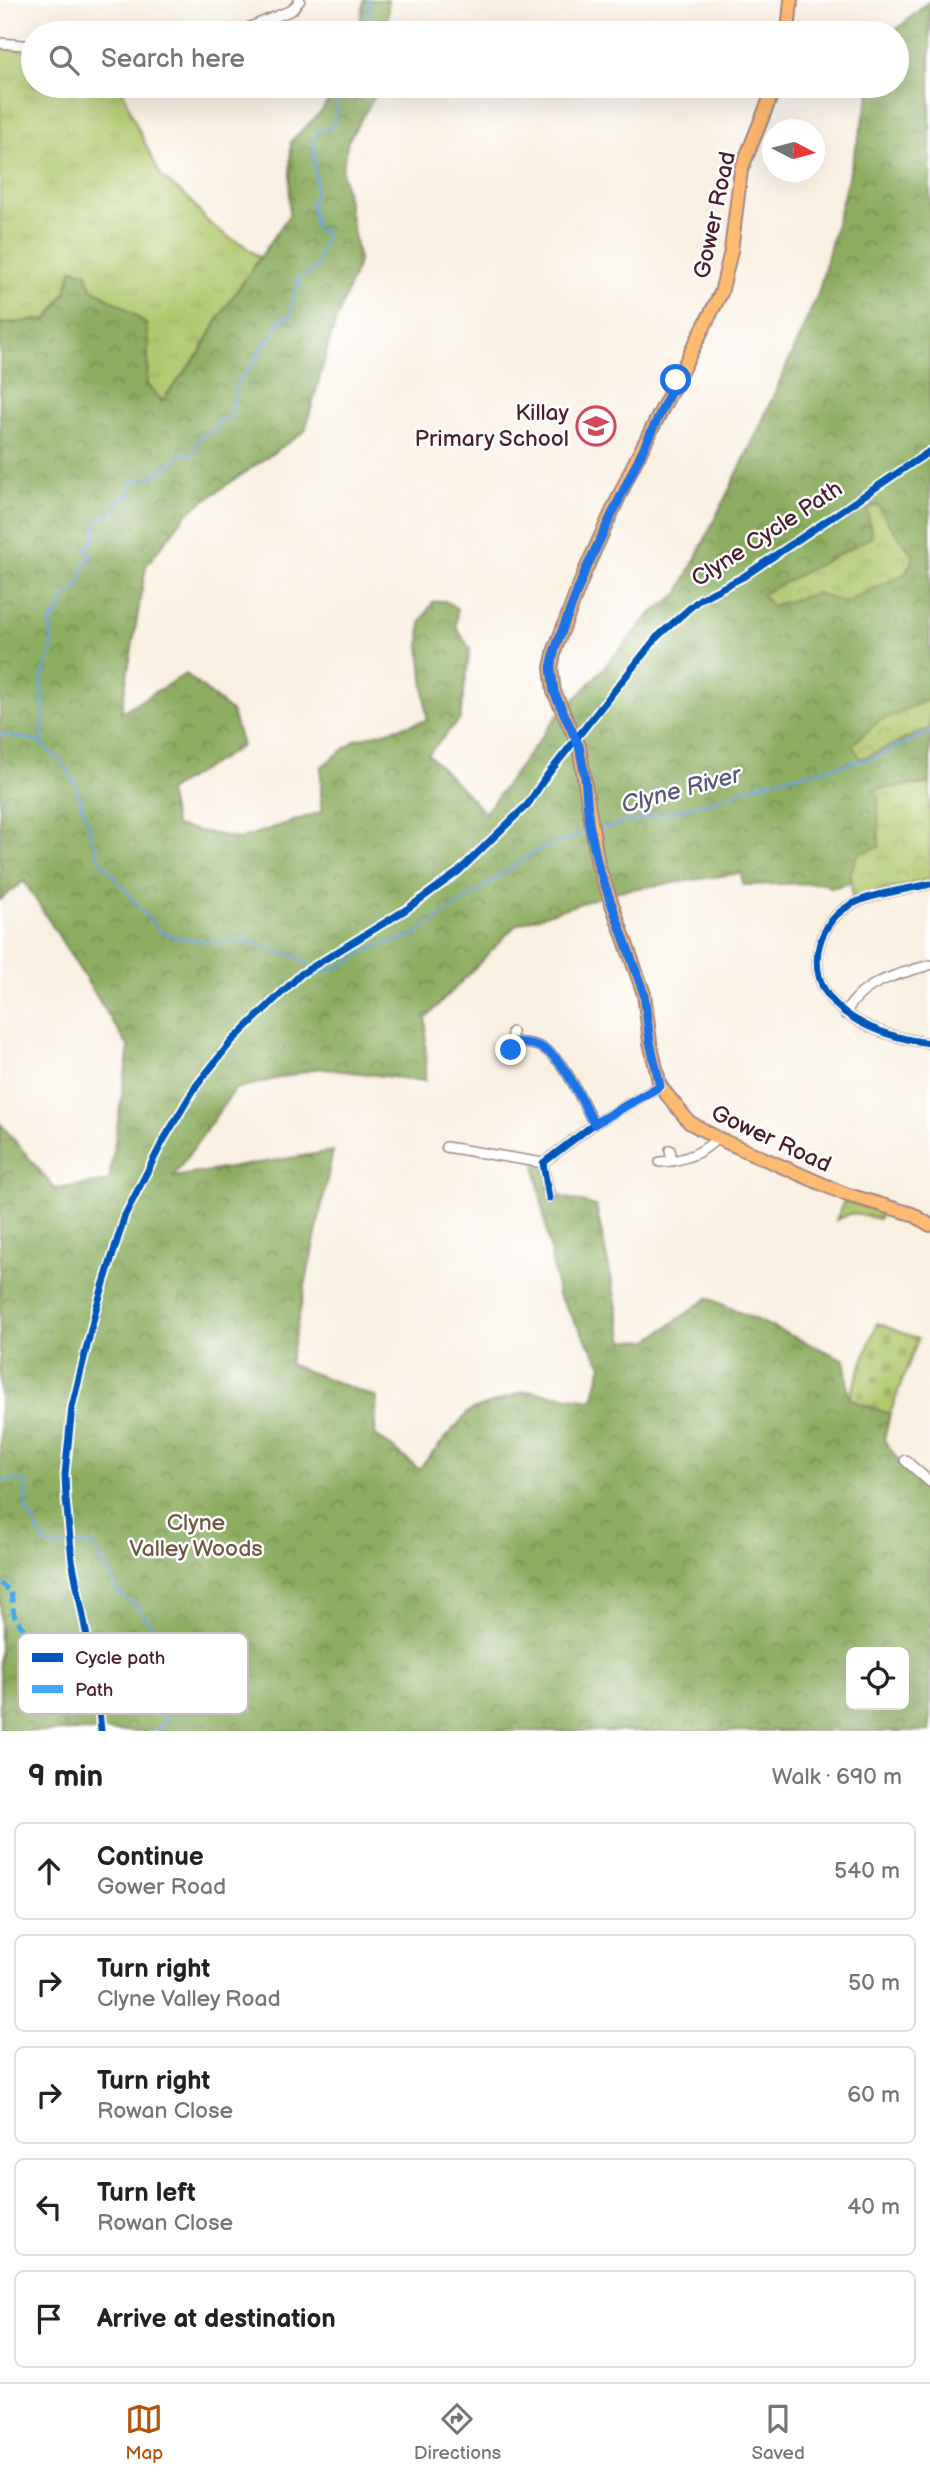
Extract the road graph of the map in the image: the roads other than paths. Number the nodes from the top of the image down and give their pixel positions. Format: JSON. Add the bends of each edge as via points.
{"nodes":[{"id":1,"x":300,"y":0,"type":"edge"},
{"id":2,"x":791,"y":0,"type":"edge"},
{"id":3,"x":265,"y":21,"type":"edge"},
{"id":4,"x":789,"y":21,"type":"edge"},
{"id":5,"x":0,"y":43,"type":"edge"},
{"id":6,"x":21,"y":45,"type":"edge"},
{"id":7,"x":770,"y":98,"type":"edge"},
{"id":8,"x":930,"y":884,"type":"edge"},
{"id":9,"x":930,"y":965,"type":"edge"},
{"id":10,"x":845,"y":1014,"type":"junction"},
{"id":11,"x":512,"y":1041,"type":"dead end"},
{"id":12,"x":930,"y":1043,"type":"edge"},
{"id":13,"x":660,"y":1086,"type":"junction"},
{"id":14,"x":594,"y":1124,"type":"junction"},
{"id":15,"x":717,"y":1138,"type":"junction"},
{"id":16,"x":446,"y":1147,"type":"dead end"},
{"id":17,"x":670,"y":1150,"type":"dead end"},
{"id":18,"x":672,"y":1161,"type":"junction"},
{"id":19,"x":660,"y":1162,"type":"dead end"},
{"id":20,"x":543,"y":1163,"type":"junction"},
{"id":21,"x":549,"y":1198,"type":"dead end"},
{"id":22,"x":930,"y":1226,"type":"edge"},
{"id":23,"x":905,"y":1460,"type":"dead end"},
{"id":24,"x":930,"y":1482,"type":"edge"}],
"edges":[{"from":1,"to":3,"type":"street","via":[[292,10]]},
{"from":2,"to":4,"type":"main road"},
{"from":5,"to":6,"type":"street"},
{"from":7,"to":13,"type":"main road","name":"Gower Road","via":[[741,170],[732,251],[721,293],[585,571],[551,668],[554,692],[579,746],[598,866],[644,994]]},
{"from":8,"to":10,"type":"street","via":[[855,902],[827,926],[819,944],[817,968],[830,999]]},
{"from":9,"to":10,"type":"street","via":[[863,990]]},
{"from":10,"to":12,"type":"street","via":[[889,1034]]},
{"from":11,"to":14,"type":"street","via":[[540,1046],[553,1055]]},
{"from":13,"to":14,"type":"street"},
{"from":13,"to":15,"type":"main road","name":"Gower Road","via":[[689,1122]]},
{"from":14,"to":20,"type":"street"},
{"from":15,"to":18,"type":"street","via":[[706,1150]]},
{"from":15,"to":22,"type":"main road","name":"Gower Road","via":[[845,1194],[912,1214]]},
{"from":16,"to":20,"type":"street"},
{"from":17,"to":18,"type":"street"},
{"from":18,"to":19,"type":"street"},
{"from":20,"to":21,"type":"street"},
{"from":23,"to":24,"type":"street"}]}
